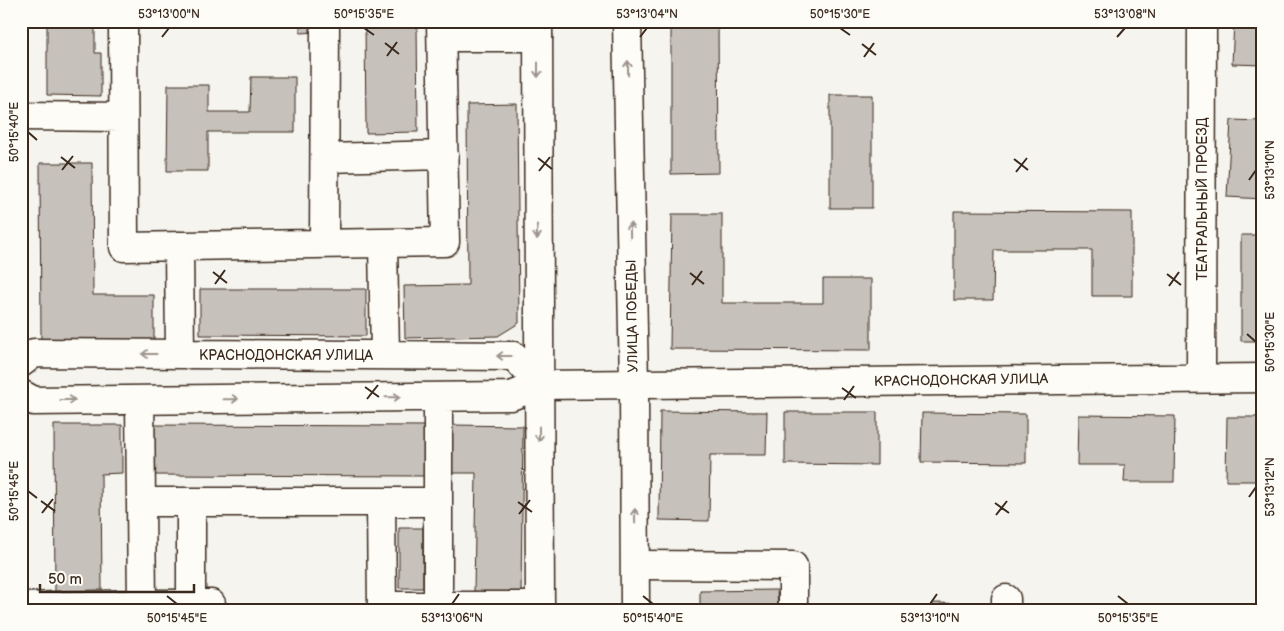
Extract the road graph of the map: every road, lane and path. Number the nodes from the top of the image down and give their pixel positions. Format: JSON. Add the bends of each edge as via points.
{"nodes":[{"id":1,"x":124,"y":21,"type":"edge"},
{"id":2,"x":325,"y":21,"type":"edge"},
{"id":3,"x":627,"y":21,"type":"edge"},
{"id":4,"x":1202,"y":21,"type":"edge"},
{"id":5,"x":442,"y":29,"type":"edge"},
{"id":6,"x":538,"y":29,"type":"edge"},
{"id":7,"x":21,"y":116,"type":"edge"},
{"id":8,"x":122,"y":117,"type":"junction"},
{"id":9,"x":444,"y":155,"type":"junction"},
{"id":10,"x":326,"y":158,"type":"junction"},
{"id":11,"x":383,"y":243,"type":"junction"},
{"id":12,"x":324,"y":244,"type":"junction"},
{"id":13,"x":179,"y":246,"type":"junction"},
{"id":14,"x":180,"y":354,"type":"junction"},
{"id":15,"x":385,"y":355,"type":"junction"},
{"id":16,"x":21,"y":363,"type":"edge"},
{"id":17,"x":1201,"y":378,"type":"junction"},
{"id":18,"x":1263,"y":378,"type":"edge"},
{"id":19,"x":634,"y":384,"type":"junction"},
{"id":20,"x":540,"y":385,"type":"junction"},
{"id":21,"x":21,"y":394,"type":"edge"},
{"id":22,"x":438,"y":397,"type":"junction"},
{"id":23,"x":140,"y":400,"type":"junction"},
{"id":24,"x":141,"y":502,"type":"junction"},
{"id":25,"x":191,"y":502,"type":"junction"},
{"id":26,"x":381,"y":502,"type":"junction"},
{"id":27,"x":438,"y":502,"type":"junction"},
{"id":28,"x":636,"y":565,"type":"junction"},
{"id":29,"x":142,"y":604,"type":"junction"},
{"id":30,"x":438,"y":606,"type":"junction"},
{"id":31,"x":21,"y":607,"type":"edge"},
{"id":32,"x":201,"y":607,"type":"edge"},
{"id":33,"x":382,"y":608,"type":"edge"},
{"id":34,"x":540,"y":608,"type":"edge"},
{"id":35,"x":635,"y":610,"type":"edge"},
{"id":36,"x":793,"y":610,"type":"edge"}],
"edges":[{"from":1,"to":8,"type":"street"},
{"from":2,"to":10,"type":"street"},
{"from":19,"to":3,"type":"street","name":"УЛИЦА ПОБЕДЫ","one_way":true},
{"from":4,"to":17,"type":"street","name":"ТЕАТРАЛЬНЫЙ ПРОЕЗД"},
{"from":5,"to":6,"type":"street"},
{"from":5,"to":9,"type":"street"},
{"from":6,"to":20,"type":"street","one_way":true,"via":[[537,324]]},
{"from":7,"to":8,"type":"street"},
{"from":8,"to":13,"type":"street","via":[[124,247]]},
{"from":9,"to":10,"type":"street"},
{"from":9,"to":11,"type":"street","via":[[445,242]]},
{"from":10,"to":12,"type":"street"},
{"from":11,"to":12,"type":"street"},
{"from":11,"to":15,"type":"street"},
{"from":12,"to":13,"type":"street"},
{"from":13,"to":14,"type":"street"},
{"from":14,"to":15,"type":"street","name":"КРАСНОДОНСКАЯ УЛИЦА"},
{"from":14,"to":16,"type":"street","name":"КРАСНОДОНСКАЯ УЛИЦА","one_way":true,"via":[[34,354]]},
{"from":20,"to":15,"type":"street","name":"КРАСНОДОНСКАЯ УЛИЦА","one_way":true,"via":[[514,356]]},
{"from":17,"to":18,"type":"street","name":"КРАСНОДОНСКАЯ УЛИЦА"},
{"from":17,"to":19,"type":"street","name":"КРАСНОДОНСКАЯ УЛИЦА"},
{"from":19,"to":20,"type":"street","name":"КРАСНОДОНСКАЯ УЛИЦА"},
{"from":28,"to":19,"type":"street","name":"УЛИЦА ПОБЕДЫ","one_way":true},
{"from":20,"to":22,"type":"street","name":"КРАСНОДОНСКАЯ УЛИЦА","via":[[512,396]]},
{"from":20,"to":34,"type":"street","one_way":true},
{"from":21,"to":23,"type":"street","name":"КРАСНОДОНСКАЯ УЛИЦА","one_way":true,"via":[[34,401]]},
{"from":23,"to":22,"type":"street","name":"КРАСНОДОНСКАЯ УЛИЦА","one_way":true},
{"from":22,"to":27,"type":"street"},
{"from":23,"to":24,"type":"street"},
{"from":24,"to":25,"type":"street"},
{"from":24,"to":29,"type":"street"},
{"from":25,"to":26,"type":"street"},
{"from":25,"to":32,"type":"street"},
{"from":26,"to":27,"type":"street"},
{"from":26,"to":33,"type":"street"},
{"from":27,"to":30,"type":"street"},
{"from":28,"to":35,"type":"street","name":"УЛИЦА ПОБЕДЫ"},
{"from":28,"to":36,"type":"street","via":[[793,566]]},
{"from":29,"to":31,"type":"street"},
{"from":29,"to":32,"type":"street"},
{"from":30,"to":33,"type":"street"},
{"from":30,"to":34,"type":"street"}]}
